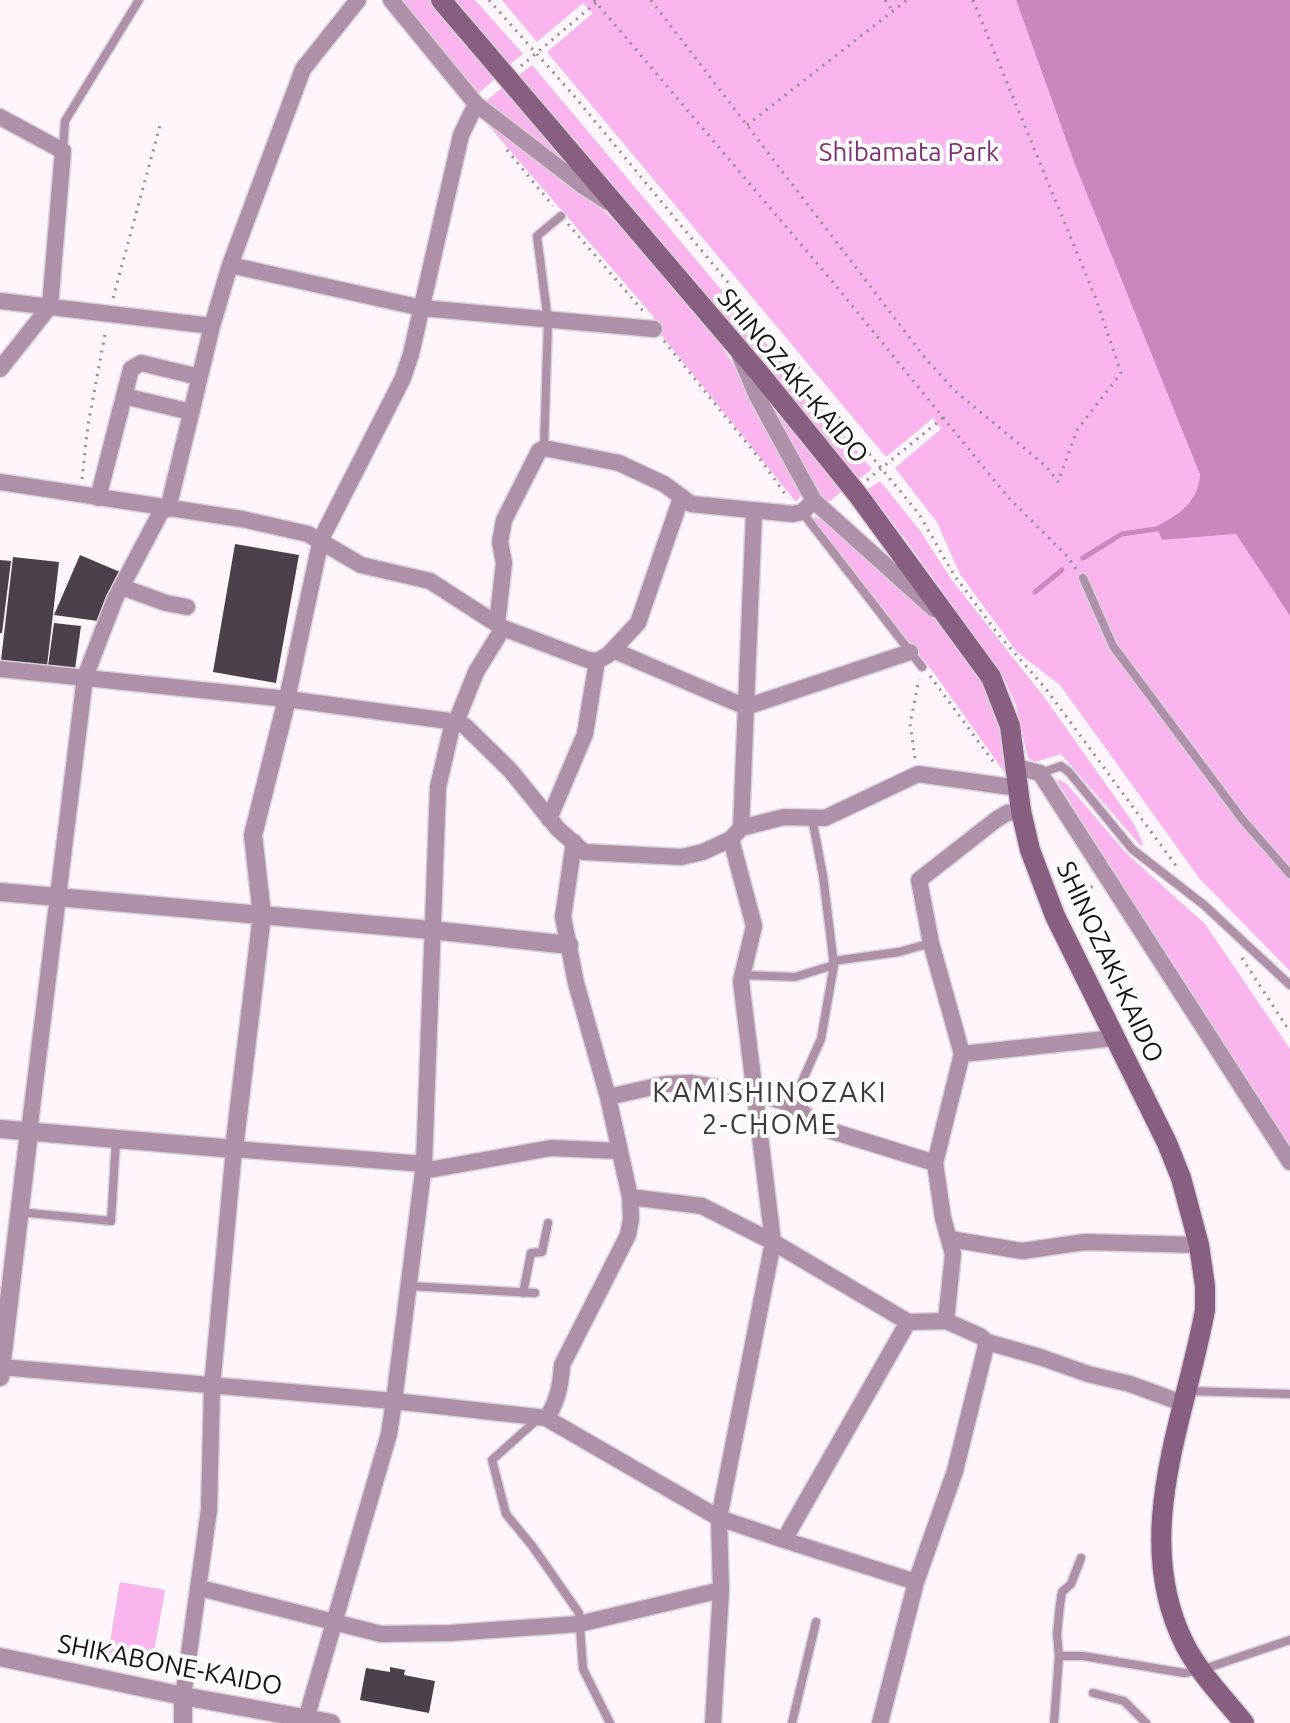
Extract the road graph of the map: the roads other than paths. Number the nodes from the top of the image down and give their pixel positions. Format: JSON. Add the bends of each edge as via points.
{"nodes":[{"id":1,"x":139,"y":0,"type":"edge"},
{"id":2,"x":358,"y":0,"type":"edge"},
{"id":3,"x":391,"y":0,"type":"edge"},
{"id":4,"x":441,"y":0,"type":"edge"},
{"id":5,"x":476,"y":104,"type":"junction"},
{"id":6,"x":0,"y":117,"type":"edge"},
{"id":7,"x":63,"y":151,"type":"junction"},
{"id":8,"x":619,"y":209,"type":"junction"},
{"id":9,"x":561,"y":216,"type":"road end"},
{"id":10,"x":230,"y":265,"type":"junction"},
{"id":11,"x":0,"y":301,"type":"edge"},
{"id":12,"x":50,"y":306,"type":"junction"},
{"id":13,"x":422,"y":308,"type":"junction"},
{"id":14,"x":548,"y":321,"type":"junction"},
{"id":15,"x":212,"y":326,"type":"junction"},
{"id":16,"x":654,"y":329,"type":"road end"},
{"id":17,"x":738,"y":351,"type":"junction"},
{"id":18,"x":0,"y":369,"type":"edge"},
{"id":19,"x":199,"y":377,"type":"junction"},
{"id":20,"x":124,"y":396,"type":"junction"},
{"id":21,"x":191,"y":412,"type":"junction"},
{"id":22,"x":544,"y":448,"type":"junction"},
{"id":23,"x":0,"y":482,"type":"edge"},
{"id":24,"x":98,"y":498,"type":"junction"},
{"id":25,"x":681,"y":498,"type":"junction"},
{"id":26,"x":803,"y":506,"type":"junction"},
{"id":27,"x":165,"y":508,"type":"junction"},
{"id":28,"x":754,"y":512,"type":"junction"},
{"id":29,"x":321,"y":539,"type":"junction"},
{"id":30,"x":1083,"y":578,"type":"road end"},
{"id":31,"x":122,"y":587,"type":"junction"},
{"id":32,"x":187,"y":607,"type":"dead end"},
{"id":33,"x":500,"y":626,"type":"junction"},
{"id":34,"x":963,"y":636,"type":"junction"},
{"id":35,"x":615,"y":651,"type":"junction"},
{"id":36,"x":910,"y":652,"type":"junction"},
{"id":37,"x":597,"y":661,"type":"junction"},
{"id":38,"x":922,"y":667,"type":"road end"},
{"id":39,"x":0,"y":669,"type":"edge"},
{"id":40,"x":85,"y":677,"type":"junction"},
{"id":41,"x":287,"y":699,"type":"junction"},
{"id":42,"x":746,"y":707,"type":"junction"},
{"id":43,"x":455,"y":722,"type":"junction"},
{"id":44,"x":1040,"y":773,"type":"junction"},
{"id":45,"x":1017,"y":778,"type":"junction"},
{"id":46,"x":1021,"y":811,"type":"junction"},
{"id":47,"x":812,"y":818,"type":"junction"},
{"id":48,"x":549,"y":819,"type":"junction"},
{"id":49,"x":736,"y":834,"type":"junction"},
{"id":50,"x":574,"y":842,"type":"junction"},
{"id":51,"x":1290,"y":874,"type":"edge"},
{"id":52,"x":0,"y":892,"type":"edge"},
{"id":53,"x":57,"y":897,"type":"junction"},
{"id":54,"x":262,"y":915,"type":"junction"},
{"id":55,"x":431,"y":930,"type":"junction"},
{"id":56,"x":931,"y":943,"type":"junction"},
{"id":57,"x":569,"y":945,"type":"junction"},
{"id":58,"x":834,"y":963,"type":"junction"},
{"id":59,"x":742,"y":975,"type":"junction"},
{"id":60,"x":1290,"y":985,"type":"edge"},
{"id":61,"x":1115,"y":1038,"type":"junction"},
{"id":62,"x":962,"y":1054,"type":"junction"},
{"id":63,"x":755,"y":1093,"type":"junction"},
{"id":64,"x":608,"y":1097,"type":"junction"},
{"id":65,"x":792,"y":1104,"type":"junction"},
{"id":66,"x":0,"y":1129,"type":"edge"},
{"id":67,"x":29,"y":1132,"type":"junction"},
{"id":68,"x":116,"y":1139,"type":"junction"},
{"id":69,"x":234,"y":1149,"type":"junction"},
{"id":70,"x":620,"y":1151,"type":"junction"},
{"id":71,"x":1290,"y":1162,"type":"edge"},
{"id":72,"x":935,"y":1163,"type":"junction"},
{"id":73,"x":424,"y":1168,"type":"junction"},
{"id":74,"x":630,"y":1197,"type":"junction"},
{"id":75,"x":19,"y":1212,"type":"junction"},
{"id":76,"x":548,"y":1223,"type":"dead end"},
{"id":77,"x":950,"y":1239,"type":"junction"},
{"id":78,"x":773,"y":1242,"type":"junction"},
{"id":79,"x":1199,"y":1245,"type":"junction"},
{"id":80,"x":409,"y":1286,"type":"junction"},
{"id":81,"x":523,"y":1293,"type":"junction"},
{"id":82,"x":535,"y":1293,"type":"dead end"},
{"id":83,"x":946,"y":1321,"type":"junction"},
{"id":84,"x":908,"y":1322,"type":"junction"},
{"id":85,"x":987,"y":1342,"type":"junction"},
{"id":86,"x":0,"y":1367,"type":"edge"},
{"id":87,"x":0,"y":1377,"type":"edge"},
{"id":88,"x":212,"y":1387,"type":"junction"},
{"id":89,"x":1290,"y":1394,"type":"edge"},
{"id":90,"x":1184,"y":1397,"type":"junction"},
{"id":91,"x":394,"y":1401,"type":"junction"},
{"id":92,"x":543,"y":1418,"type":"junction"},
{"id":93,"x":719,"y":1518,"type":"junction"},
{"id":94,"x":784,"y":1540,"type":"junction"},
{"id":95,"x":1081,"y":1558,"type":"dead end"},
{"id":96,"x":916,"y":1582,"type":"junction"},
{"id":97,"x":200,"y":1588,"type":"junction"},
{"id":98,"x":721,"y":1590,"type":"junction"},
{"id":99,"x":333,"y":1620,"type":"junction"},
{"id":100,"x":816,"y":1622,"type":"dead end"},
{"id":101,"x":579,"y":1624,"type":"junction"},
{"id":102,"x":1290,"y":1640,"type":"edge"},
{"id":103,"x":1059,"y":1656,"type":"junction"},
{"id":104,"x":0,"y":1657,"type":"edge"},
{"id":105,"x":1201,"y":1670,"type":"junction"},
{"id":106,"x":1093,"y":1693,"type":"dead end"},
{"id":107,"x":183,"y":1696,"type":"junction"},
{"id":108,"x":306,"y":1719,"type":"junction"},
{"id":109,"x":183,"y":1723,"type":"edge"},
{"id":110,"x":331,"y":1723,"type":"edge"},
{"id":111,"x":610,"y":1723,"type":"edge"},
{"id":112,"x":713,"y":1723,"type":"edge"},
{"id":113,"x":792,"y":1723,"type":"edge"},
{"id":114,"x":880,"y":1723,"type":"edge"},
{"id":115,"x":1054,"y":1723,"type":"edge"},
{"id":116,"x":1146,"y":1723,"type":"edge"},
{"id":117,"x":1244,"y":1723,"type":"edge"}],
"edges":[{"from":1,"to":7,"type":"lane","via":[[65,121]]},
{"from":2,"to":10,"type":"street","via":[[303,69]]},
{"from":3,"to":5,"type":"street"},
{"from":4,"to":8,"type":"main road","name":"SHINOZAKI-KAIDO"},
{"from":5,"to":8,"type":"street"},
{"from":5,"to":13,"type":"street","via":[[461,135]]},
{"from":6,"to":7,"type":"street"},
{"from":7,"to":12,"type":"street"},
{"from":8,"to":17,"type":"main road","name":"SHINOZAKI-KAIDO"},
{"from":9,"to":14,"type":"lane","via":[[537,236]]},
{"from":10,"to":13,"type":"street"},
{"from":10,"to":15,"type":"street"},
{"from":11,"to":12,"type":"street"},
{"from":12,"to":15,"type":"street"},
{"from":12,"to":18,"type":"street"},
{"from":13,"to":14,"type":"street"},
{"from":13,"to":29,"type":"street","via":[[403,378]]},
{"from":14,"to":16,"type":"street"},
{"from":14,"to":22,"type":"lane"},
{"from":15,"to":19,"type":"street"},
{"from":17,"to":26,"type":"street"},
{"from":17,"to":34,"type":"main road","name":"SHINOZAKI-KAIDO","via":[[858,495]]},
{"from":19,"to":20,"type":"street","via":[[141,363],[131,369]]},
{"from":19,"to":21,"type":"street"},
{"from":20,"to":21,"type":"street"},
{"from":20,"to":24,"type":"street"},
{"from":21,"to":27,"type":"street"},
{"from":22,"to":25,"type":"street","via":[[619,463]]},
{"from":22,"to":33,"type":"street","via":[[504,520]]},
{"from":23,"to":24,"type":"street"},
{"from":24,"to":27,"type":"street"},
{"from":25,"to":28,"type":"street","via":[[691,504]]},
{"from":25,"to":35,"type":"street","via":[[638,623]]},
{"from":26,"to":28,"type":"street"},
{"from":26,"to":34,"type":"street"},
{"from":26,"to":36,"type":"lane"},
{"from":27,"to":29,"type":"street","via":[[242,519]]},
{"from":27,"to":31,"type":"street"},
{"from":28,"to":42,"type":"street"},
{"from":29,"to":33,"type":"street","via":[[361,565],[430,581]]},
{"from":29,"to":41,"type":"street"},
{"from":30,"to":51,"type":"lane","via":[[1113,646],[1242,819]]},
{"from":31,"to":32,"type":"street"},
{"from":31,"to":40,"type":"street"},
{"from":33,"to":37,"type":"street"},
{"from":33,"to":43,"type":"street"},
{"from":34,"to":45,"type":"main road","name":"SHINOZAKI-KAIDO","via":[[1002,699]]},
{"from":35,"to":37,"type":"street"},
{"from":35,"to":42,"type":"street"},
{"from":36,"to":38,"type":"lane"},
{"from":36,"to":42,"type":"street"},
{"from":37,"to":48,"type":"street","via":[[585,734]]},
{"from":39,"to":40,"type":"street"},
{"from":40,"to":41,"type":"street"},
{"from":40,"to":53,"type":"street"},
{"from":41,"to":43,"type":"street"},
{"from":41,"to":54,"type":"street","via":[[253,835]]},
{"from":42,"to":49,"type":"street"},
{"from":43,"to":48,"type":"street","via":[[510,770]]},
{"from":43,"to":55,"type":"street","via":[[438,787]]},
{"from":44,"to":45,"type":"street"},
{"from":44,"to":60,"type":"lane","via":[[1061,766],[1069,772],[1132,849],[1204,905]]},
{"from":44,"to":71,"type":"street"},
{"from":45,"to":46,"type":"main road","name":"SHINOZAKI-KAIDO"},
{"from":45,"to":47,"type":"street","via":[[918,774],[825,818]]},
{"from":46,"to":56,"type":"street","via":[[997,819],[919,880]]},
{"from":46,"to":61,"type":"main road","name":"SHINOZAKI-KAIDO","via":[[1055,916]]},
{"from":47,"to":49,"type":"street","via":[[784,817]]},
{"from":47,"to":58,"type":"lane"},
{"from":48,"to":50,"type":"street"},
{"from":49,"to":50,"type":"street","via":[[681,857],[584,852]]},
{"from":49,"to":59,"type":"street","via":[[754,926]]},
{"from":50,"to":57,"type":"street","via":[[563,917]]},
{"from":52,"to":53,"type":"street"},
{"from":53,"to":54,"type":"street"},
{"from":53,"to":67,"type":"street"},
{"from":54,"to":55,"type":"street"},
{"from":54,"to":69,"type":"street"},
{"from":55,"to":57,"type":"street"},
{"from":55,"to":73,"type":"street"},
{"from":56,"to":58,"type":"lane"},
{"from":56,"to":62,"type":"street"},
{"from":57,"to":64,"type":"street"},
{"from":58,"to":59,"type":"lane","via":[[795,977]]},
{"from":58,"to":65,"type":"lane","via":[[821,1039]]},
{"from":59,"to":63,"type":"street"},
{"from":61,"to":62,"type":"street"},
{"from":61,"to":79,"type":"main road","name":"SHINOZAKI-KAIDO","via":[[1167,1143]]},
{"from":62,"to":72,"type":"street"},
{"from":63,"to":64,"type":"street","via":[[690,1083]]},
{"from":63,"to":65,"type":"street"},
{"from":63,"to":78,"type":"street"},
{"from":64,"to":70,"type":"street"},
{"from":65,"to":72,"type":"street","via":[[822,1128]]},
{"from":66,"to":67,"type":"street"},
{"from":67,"to":68,"type":"street"},
{"from":67,"to":75,"type":"street"},
{"from":68,"to":69,"type":"street"},
{"from":68,"to":75,"type":"lane","via":[[111,1221]]},
{"from":69,"to":73,"type":"street"},
{"from":69,"to":88,"type":"street"},
{"from":70,"to":73,"type":"street","via":[[551,1148]]},
{"from":70,"to":74,"type":"street"},
{"from":72,"to":77,"type":"street"},
{"from":73,"to":80,"type":"street"},
{"from":74,"to":78,"type":"street","via":[[702,1206]]},
{"from":74,"to":92,"type":"street","via":[[628,1235],[562,1365],[561,1384]]},
{"from":75,"to":86,"type":"street"},
{"from":76,"to":81,"type":"lane","via":[[542,1252],[531,1253]]},
{"from":77,"to":79,"type":"street","via":[[1022,1251],[1085,1242]]},
{"from":77,"to":83,"type":"street"},
{"from":78,"to":84,"type":"street"},
{"from":78,"to":93,"type":"street"},
{"from":79,"to":90,"type":"main road","name":"SHINOZAKI-KAIDO","via":[[1205,1310]]},
{"from":80,"to":81,"type":"lane"},
{"from":80,"to":91,"type":"street"},
{"from":81,"to":82,"type":"lane"},
{"from":83,"to":84,"type":"street"},
{"from":83,"to":85,"type":"street"},
{"from":84,"to":94,"type":"street"},
{"from":85,"to":90,"type":"street"},
{"from":85,"to":96,"type":"street","via":[[955,1471]]},
{"from":86,"to":87,"type":"street"},
{"from":86,"to":88,"type":"street"},
{"from":88,"to":91,"type":"street"},
{"from":88,"to":97,"type":"street","via":[[209,1510]]},
{"from":89,"to":90,"type":"lane"},
{"from":90,"to":105,"type":"main road","name":"SHINOZAKI-KAIDO","via":[[1167,1470],[1162,1552],[1176,1624]]},
{"from":91,"to":92,"type":"street"},
{"from":91,"to":99,"type":"street","via":[[389,1434]]},
{"from":92,"to":93,"type":"street"},
{"from":92,"to":101,"type":"lane","via":[[492,1460],[506,1514],[579,1613]]},
{"from":93,"to":94,"type":"street"},
{"from":93,"to":98,"type":"street"},
{"from":94,"to":96,"type":"street"},
{"from":95,"to":103,"type":"lane","via":[[1062,1592]]},
{"from":96,"to":114,"type":"street"},
{"from":97,"to":99,"type":"street"},
{"from":97,"to":107,"type":"street"},
{"from":98,"to":101,"type":"street"},
{"from":98,"to":112,"type":"street"},
{"from":99,"to":101,"type":"street","via":[[381,1634]]},
{"from":99,"to":108,"type":"street"},
{"from":100,"to":113,"type":"lane"},
{"from":101,"to":111,"type":"lane","via":[[583,1669]]},
{"from":102,"to":105,"type":"lane"},
{"from":103,"to":105,"type":"lane","via":[[1184,1673]]},
{"from":103,"to":115,"type":"lane"},
{"from":104,"to":107,"type":"street","name":"SHIKABONE-KAIDO"},
{"from":105,"to":117,"type":"main road","name":"SHINOZAKI-KAIDO"},
{"from":106,"to":116,"type":"lane","via":[[1124,1701]]},
{"from":107,"to":108,"type":"street","name":"SHIKABONE-KAIDO"},
{"from":107,"to":109,"type":"street"},
{"from":108,"to":110,"type":"street","name":"SHIKABONE-KAIDO"}]}
